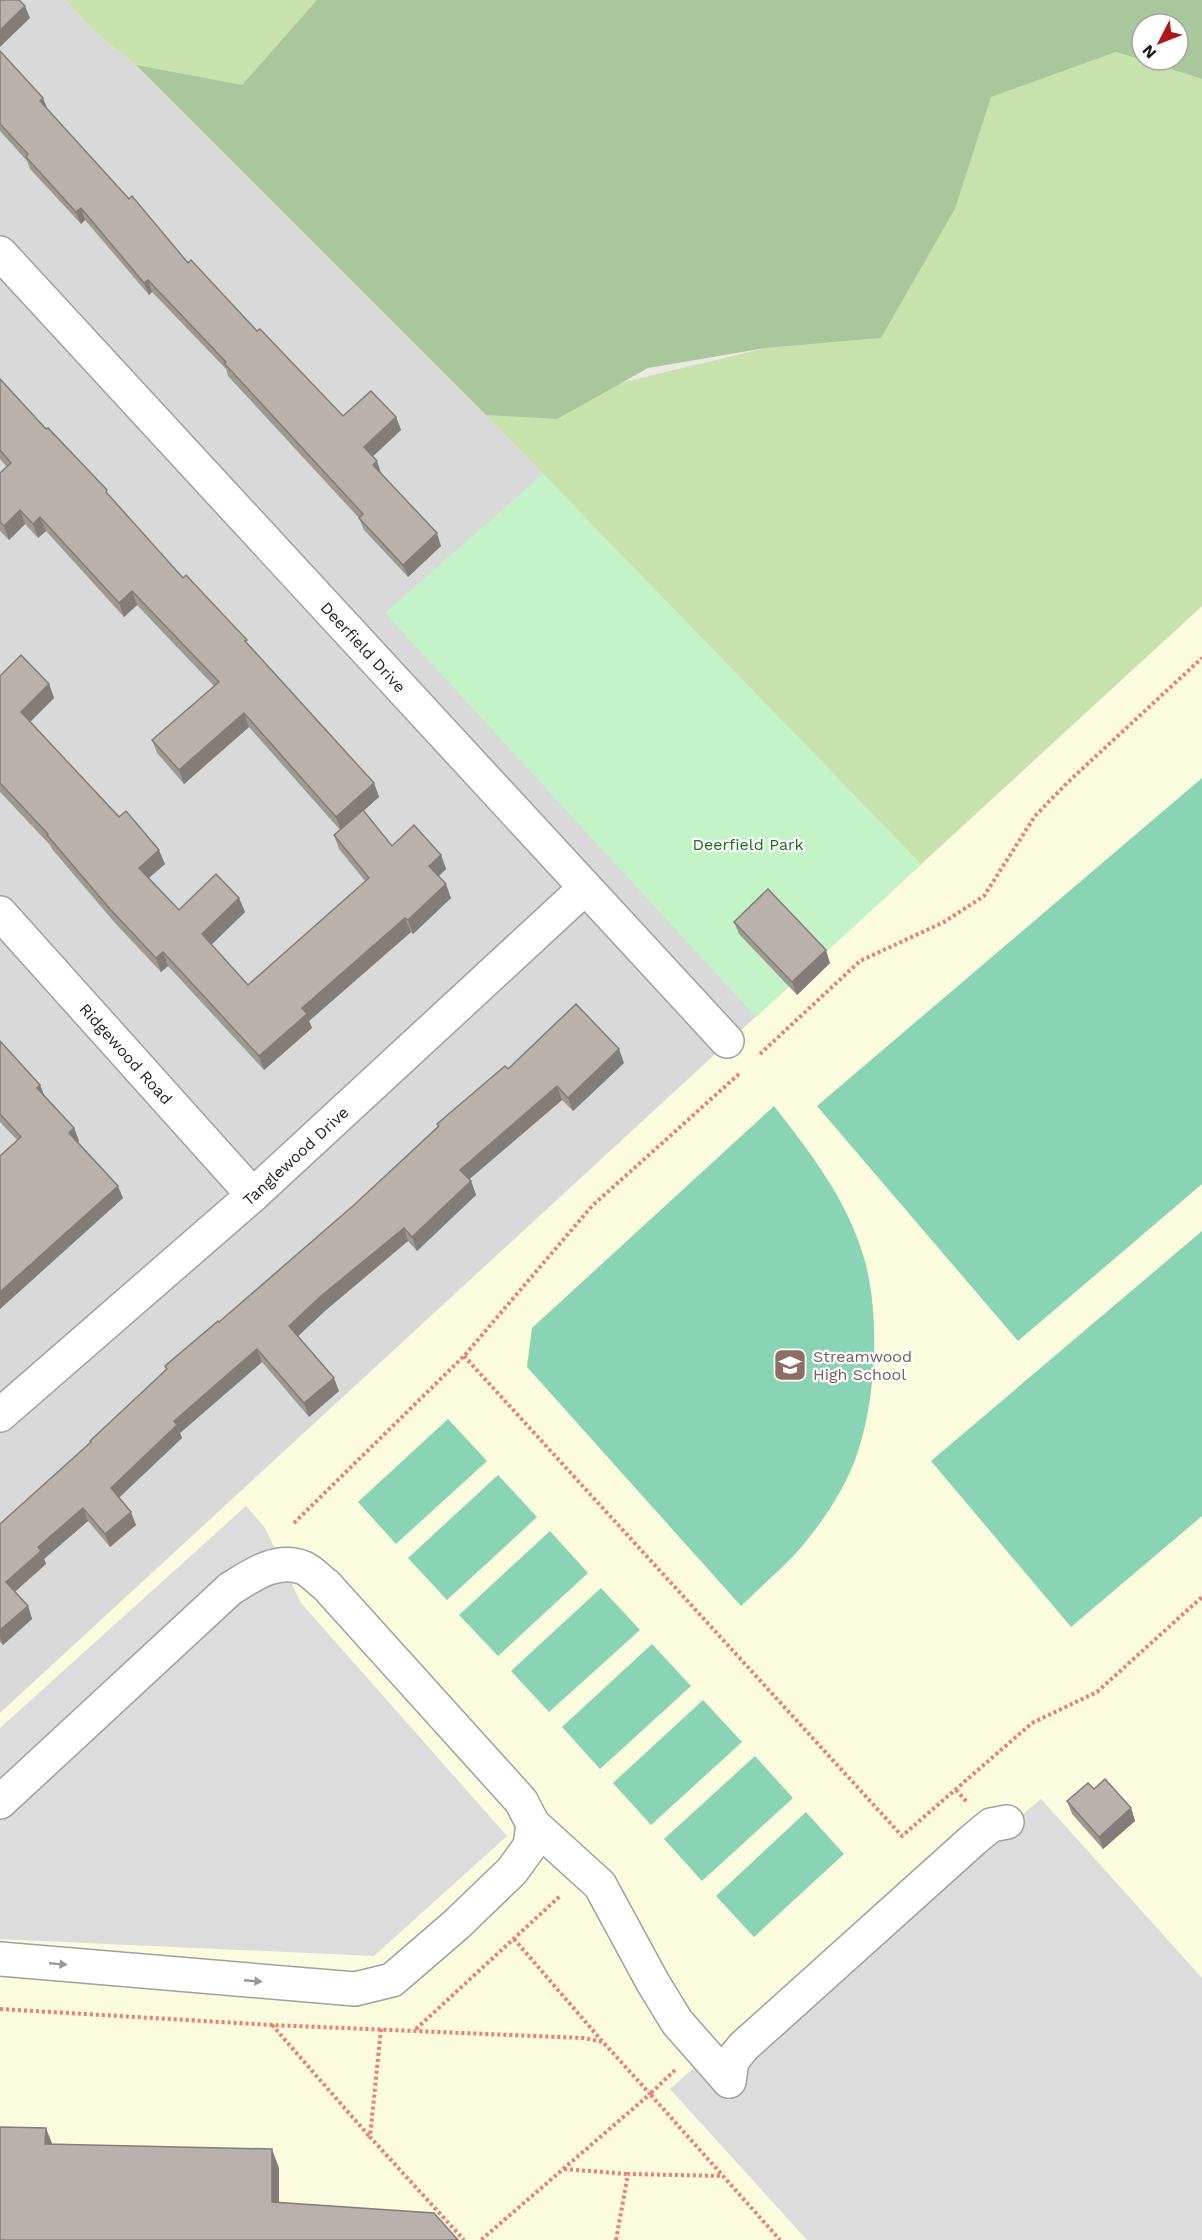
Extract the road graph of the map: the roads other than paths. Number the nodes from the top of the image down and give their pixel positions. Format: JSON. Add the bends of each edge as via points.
{"nodes":[{"id":1,"x":0,"y":253,"type":"edge"},
{"id":2,"x":585,"y":888,"type":"junction"},
{"id":3,"x":0,"y":913,"type":"edge"},
{"id":4,"x":727,"y":1041,"type":"dead end"},
{"id":5,"x":253,"y":1195,"type":"junction"},
{"id":6,"x":0,"y":1415,"type":"edge"},
{"id":7,"x":0,"y":1802,"type":"edge"},
{"id":8,"x":1007,"y":1822,"type":"dead end"},
{"id":9,"x":533,"y":1824,"type":"junction"},
{"id":10,"x":0,"y":1959,"type":"edge"}],
"edges":[{"from":1,"to":2,"type":"street","name":"Deerfield Drive"},
{"from":2,"to":4,"type":"street","name":"Deerfield Drive"},
{"from":2,"to":5,"type":"street","name":"Tanglewood Drive"},
{"from":3,"to":5,"type":"street","name":"Ridgewood Road"},
{"from":5,"to":6,"type":"street","name":"Tanglewood Drive"},
{"from":7,"to":9,"type":"street","via":[[230,1589],[255,1572],[281,1564],[304,1568],[326,1585],[521,1802]]},
{"from":8,"to":9,"type":"street","via":[[991,1825],[973,1840],[743,2047],[732,2061],[729,2081],[677,2022],[600,1885]]},
{"from":10,"to":9,"type":"street","one_way":true,"via":[[356,1989],[392,1980],[512,1871],[530,1846]]}]}
